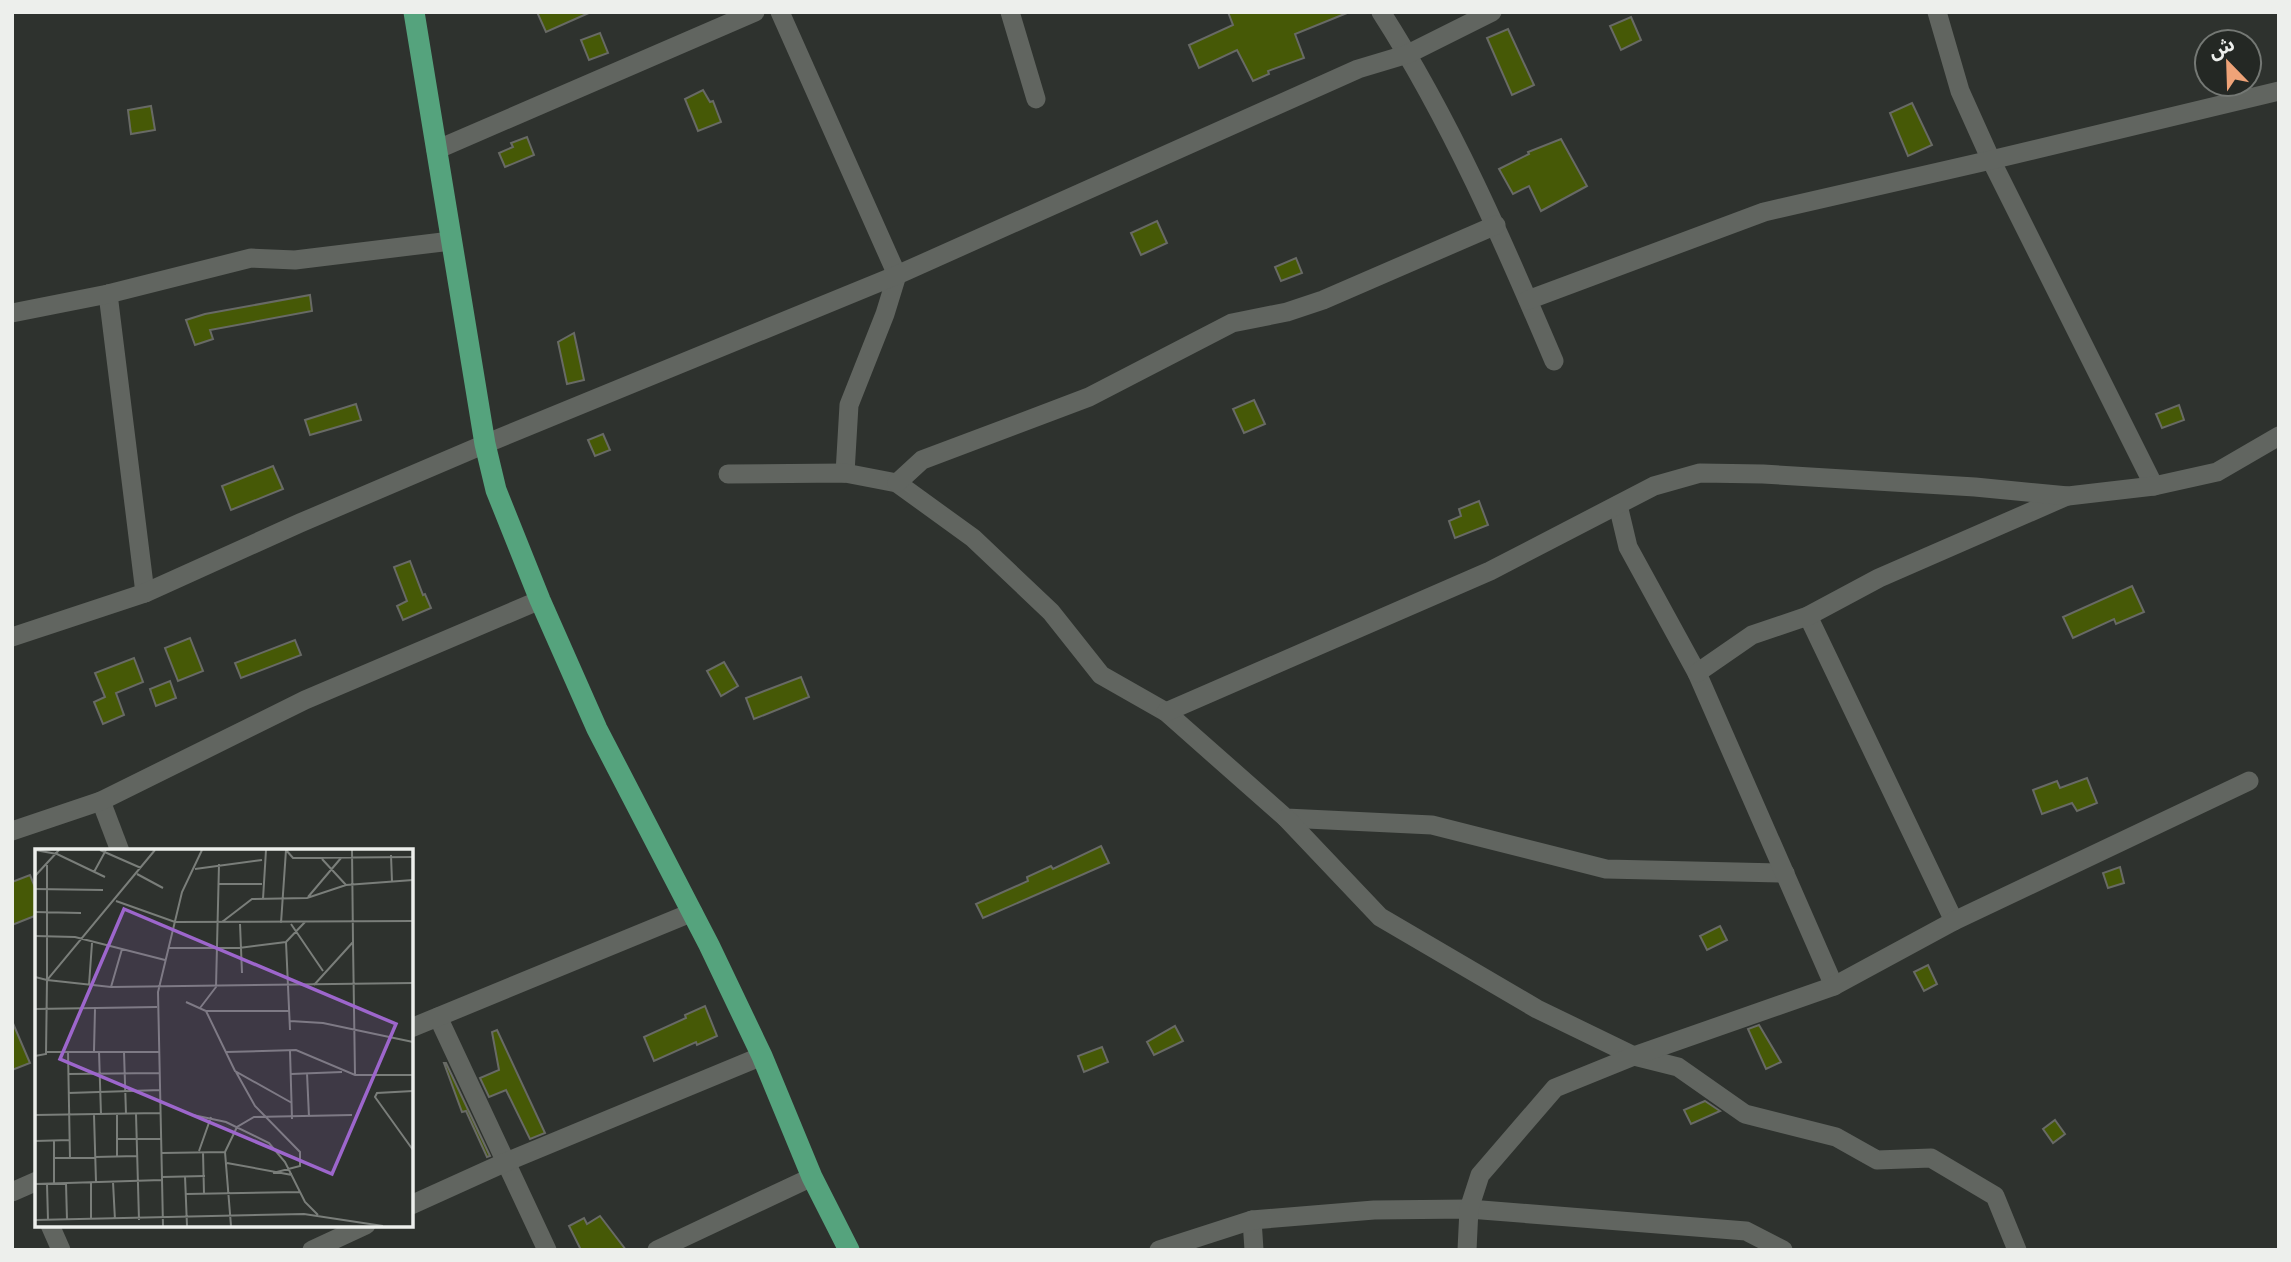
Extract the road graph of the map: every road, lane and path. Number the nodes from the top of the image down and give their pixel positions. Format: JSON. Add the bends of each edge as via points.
{"nodes":[{"id":1,"x":414,"y":12,"type":"edge"},
{"id":2,"x":755,"y":12,"type":"edge"},
{"id":3,"x":780,"y":12,"type":"edge"},
{"id":4,"x":1010,"y":12,"type":"edge"},
{"id":5,"x":1381,"y":12,"type":"edge"},
{"id":6,"x":1492,"y":12,"type":"edge"},
{"id":7,"x":1937,"y":12,"type":"edge"},
{"id":8,"x":1408,"y":54,"type":"junction"},
{"id":9,"x":2279,"y":90,"type":"edge"},
{"id":10,"x":1036,"y":99,"type":"dead end"},
{"id":11,"x":436,"y":150,"type":"junction"},
{"id":12,"x":1991,"y":160,"type":"junction"},
{"id":13,"x":1496,"y":225,"type":"junction"},
{"id":14,"x":451,"y":241,"type":"junction"},
{"id":15,"x":897,"y":275,"type":"junction"},
{"id":16,"x":108,"y":294,"type":"junction"},
{"id":17,"x":1528,"y":300,"type":"junction"},
{"id":18,"x":12,"y":313,"type":"edge"},
{"id":19,"x":1554,"y":360,"type":"dead end"},
{"id":20,"x":2279,"y":436,"type":"edge"},
{"id":21,"x":485,"y":444,"type":"junction"},
{"id":22,"x":845,"y":473,"type":"junction"},
{"id":23,"x":728,"y":474,"type":"dead end"},
{"id":24,"x":897,"y":483,"type":"junction"},
{"id":25,"x":2154,"y":486,"type":"junction"},
{"id":26,"x":2068,"y":496,"type":"junction"},
{"id":27,"x":1618,"y":506,"type":"junction"},
{"id":28,"x":145,"y":593,"type":"junction"},
{"id":29,"x":540,"y":600,"type":"junction"},
{"id":30,"x":1808,"y":616,"type":"junction"},
{"id":31,"x":12,"y":637,"type":"edge"},
{"id":32,"x":1697,"y":673,"type":"junction"},
{"id":33,"x":1166,"y":712,"type":"junction"},
{"id":34,"x":2249,"y":780,"type":"dead end"},
{"id":35,"x":101,"y":801,"type":"junction"},
{"id":36,"x":1286,"y":818,"type":"junction"},
{"id":37,"x":12,"y":831,"type":"edge"},
{"id":38,"x":119,"y":849,"type":"edge"},
{"id":39,"x":1785,"y":873,"type":"junction"},
{"id":40,"x":693,"y":912,"type":"junction"},
{"id":41,"x":1954,"y":921,"type":"junction"},
{"id":42,"x":1835,"y":986,"type":"junction"},
{"id":43,"x":438,"y":1017,"type":"junction"},
{"id":44,"x":413,"y":1027,"type":"edge"},
{"id":45,"x":762,"y":1056,"type":"junction"},
{"id":46,"x":1634,"y":1056,"type":"junction"},
{"id":47,"x":506,"y":1163,"type":"junction"},
{"id":48,"x":812,"y":1177,"type":"junction"},
{"id":49,"x":35,"y":1186,"type":"edge"},
{"id":50,"x":12,"y":1192,"type":"edge"},
{"id":51,"x":413,"y":1204,"type":"edge"},
{"id":52,"x":1469,"y":1209,"type":"junction"},
{"id":53,"x":1252,"y":1220,"type":"junction"},
{"id":54,"x":51,"y":1227,"type":"edge"},
{"id":55,"x":318,"y":1227,"type":"edge"},
{"id":56,"x":362,"y":1227,"type":"edge"},
{"id":57,"x":322,"y":1248,"type":"edge"},
{"id":58,"x":61,"y":1250,"type":"edge"},
{"id":59,"x":547,"y":1250,"type":"edge"},
{"id":60,"x":657,"y":1250,"type":"edge"},
{"id":61,"x":849,"y":1250,"type":"edge"},
{"id":62,"x":1158,"y":1250,"type":"edge"},
{"id":63,"x":1254,"y":1250,"type":"edge"},
{"id":64,"x":1467,"y":1250,"type":"edge"},
{"id":65,"x":1783,"y":1250,"type":"edge"},
{"id":66,"x":2017,"y":1250,"type":"edge"}],
"edges":[{"from":1,"to":11,"type":"main road"},
{"from":2,"to":11,"type":"street"},
{"from":3,"to":15,"type":"street"},
{"from":4,"to":10,"type":"street"},
{"from":5,"to":8,"type":"street"},
{"from":6,"to":8,"type":"street"},
{"from":7,"to":12,"type":"street","via":[[1960,91]]},
{"from":8,"to":13,"type":"street"},
{"from":8,"to":15,"type":"street","via":[[1358,69]]},
{"from":9,"to":12,"type":"street"},
{"from":11,"to":14,"type":"main road"},
{"from":12,"to":17,"type":"street","via":[[1764,212]]},
{"from":12,"to":25,"type":"street"},
{"from":13,"to":17,"type":"street"},
{"from":13,"to":24,"type":"street","via":[[1323,300],[1232,323],[1089,397],[922,460]]},
{"from":14,"to":16,"type":"street","via":[[295,260],[251,258]]},
{"from":14,"to":21,"type":"main road"},
{"from":15,"to":21,"type":"street"},
{"from":15,"to":22,"type":"street","via":[[849,405]]},
{"from":16,"to":18,"type":"street"},
{"from":16,"to":28,"type":"street"},
{"from":17,"to":19,"type":"street"},
{"from":20,"to":25,"type":"street","via":[[2217,472]]},
{"from":21,"to":28,"type":"street"},
{"from":21,"to":29,"type":"main road","via":[[496,490]]},
{"from":22,"to":23,"type":"street"},
{"from":22,"to":24,"type":"street"},
{"from":24,"to":33,"type":"street","via":[[993,556],[1051,612],[1101,676]]},
{"from":25,"to":26,"type":"street"},
{"from":26,"to":27,"type":"street","via":[[1700,473],[1654,486]]},
{"from":26,"to":30,"type":"street","via":[[1879,578]]},
{"from":27,"to":32,"type":"street","via":[[1628,547]]},
{"from":27,"to":33,"type":"street","via":[[1490,571]]},
{"from":28,"to":31,"type":"street"},
{"from":29,"to":35,"type":"street","via":[[304,700]]},
{"from":29,"to":40,"type":"main road","via":[[597,729]]},
{"from":30,"to":32,"type":"street","via":[[1752,635]]},
{"from":30,"to":41,"type":"street"},
{"from":32,"to":39,"type":"street"},
{"from":33,"to":36,"type":"street"},
{"from":34,"to":41,"type":"street"},
{"from":35,"to":37,"type":"street"},
{"from":35,"to":38,"type":"street"},
{"from":36,"to":39,"type":"street","via":[[1432,825],[1606,869]]},
{"from":36,"to":46,"type":"street","via":[[1380,917],[1537,1009]]},
{"from":39,"to":42,"type":"street"},
{"from":40,"to":43,"type":"street"},
{"from":40,"to":45,"type":"main road"},
{"from":41,"to":42,"type":"street"},
{"from":42,"to":46,"type":"street"},
{"from":43,"to":44,"type":"street"},
{"from":43,"to":47,"type":"street"},
{"from":45,"to":47,"type":"street"},
{"from":45,"to":48,"type":"main road"},
{"from":46,"to":52,"type":"street","via":[[1555,1088],[1480,1175]]},
{"from":46,"to":66,"type":"street","via":[[1678,1067],[1745,1114],[1836,1137],[1877,1160],[1931,1158],[1995,1196]]},
{"from":47,"to":51,"type":"street"},
{"from":47,"to":59,"type":"street"},
{"from":48,"to":60,"type":"street"},
{"from":48,"to":61,"type":"main road"},
{"from":49,"to":50,"type":"street"},
{"from":52,"to":53,"type":"street","via":[[1374,1210]]},
{"from":52,"to":64,"type":"street"},
{"from":52,"to":65,"type":"street","via":[[1745,1231]]},
{"from":53,"to":62,"type":"street"},
{"from":53,"to":63,"type":"street"},
{"from":54,"to":58,"type":"street"},
{"from":55,"to":57,"type":"street"},
{"from":56,"to":57,"type":"street"}]}
